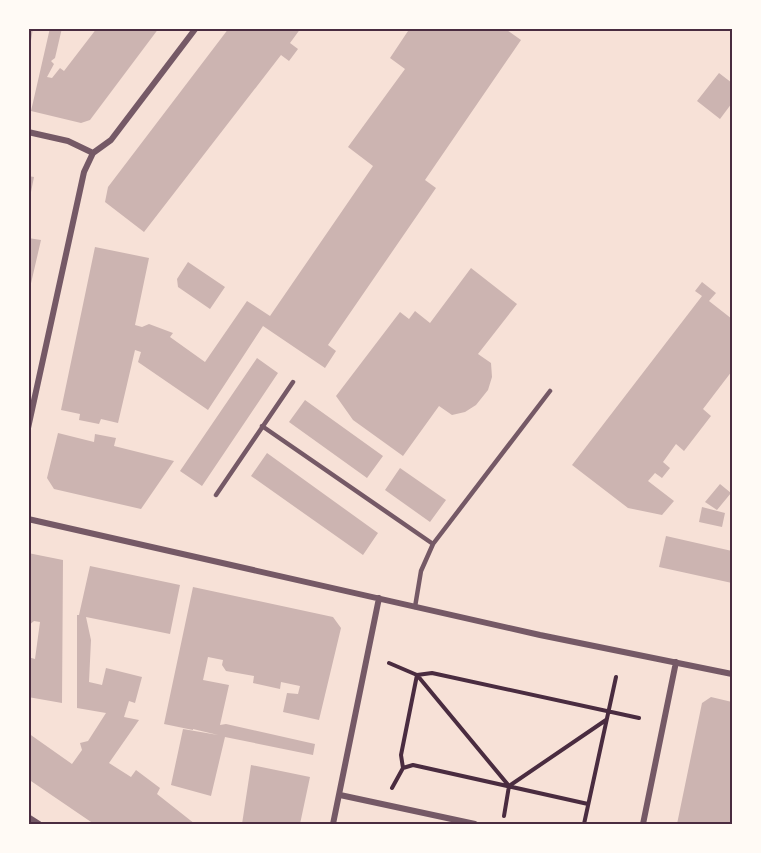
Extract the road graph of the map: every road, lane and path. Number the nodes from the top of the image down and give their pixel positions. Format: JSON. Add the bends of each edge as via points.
{"nodes":[{"id":1,"x":196,"y":28,"type":"edge"},
{"id":2,"x":28,"y":132,"type":"edge"},
{"id":3,"x":93,"y":153,"type":"junction"},
{"id":4,"x":293,"y":382,"type":"dead end"},
{"id":5,"x":550,"y":391,"type":"dead end"},
{"id":6,"x":262,"y":426,"type":"junction"},
{"id":7,"x":28,"y":428,"type":"edge"},
{"id":8,"x":216,"y":495,"type":"dead end"},
{"id":9,"x":28,"y":519,"type":"edge"},
{"id":10,"x":433,"y":544,"type":"junction"},
{"id":11,"x":379,"y":598,"type":"junction"},
{"id":12,"x":415,"y":607,"type":"junction"},
{"id":13,"x":676,"y":662,"type":"junction"},
{"id":14,"x":389,"y":663,"type":"dead end"},
{"id":15,"x":732,"y":674,"type":"edge"},
{"id":16,"x":417,"y":675,"type":"junction"},
{"id":17,"x":616,"y":677,"type":"dead end"},
{"id":18,"x":608,"y":711,"type":"junction"},
{"id":19,"x":639,"y":718,"type":"dead end"},
{"id":20,"x":606,"y":720,"type":"junction"},
{"id":21,"x":403,"y":768,"type":"junction"},
{"id":22,"x":509,"y":786,"type":"junction"},
{"id":23,"x":390,"y":792,"type":"dead end"},
{"id":24,"x":340,"y":795,"type":"junction"},
{"id":25,"x":588,"y":804,"type":"junction"},
{"id":26,"x":504,"y":816,"type":"dead end"},
{"id":27,"x":28,"y":817,"type":"edge"},
{"id":28,"x":39,"y":825,"type":"edge"},
{"id":29,"x":333,"y":825,"type":"edge"},
{"id":30,"x":475,"y":825,"type":"edge"},
{"id":31,"x":584,"y":825,"type":"edge"},
{"id":32,"x":643,"y":825,"type":"edge"}],
"edges":[{"from":1,"to":3,"type":"street","via":[[111,140]]},
{"from":2,"to":3,"type":"street","via":[[68,141]]},
{"from":3,"to":7,"type":"street","via":[[84,172]]},
{"from":4,"to":6,"type":"lane"},
{"from":5,"to":10,"type":"lane"},
{"from":6,"to":8,"type":"lane"},
{"from":6,"to":10,"type":"lane"},
{"from":9,"to":11,"type":"street"},
{"from":10,"to":12,"type":"lane","via":[[421,570]]},
{"from":11,"to":12,"type":"street"},
{"from":11,"to":24,"type":"street"},
{"from":12,"to":13,"type":"street"},
{"from":13,"to":15,"type":"street"},
{"from":13,"to":32,"type":"street"},
{"from":14,"to":16,"type":"path"},
{"from":16,"to":18,"type":"path","via":[[432,673]]},
{"from":16,"to":21,"type":"path","via":[[401,755]]},
{"from":16,"to":22,"type":"path"},
{"from":17,"to":18,"type":"path"},
{"from":18,"to":19,"type":"path"},
{"from":18,"to":20,"type":"path"},
{"from":20,"to":22,"type":"path"},
{"from":20,"to":25,"type":"path"},
{"from":21,"to":22,"type":"path","via":[[413,765]]},
{"from":21,"to":23,"type":"path"},
{"from":22,"to":25,"type":"path"},
{"from":22,"to":26,"type":"path"},
{"from":24,"to":29,"type":"street"},
{"from":24,"to":30,"type":"street"},
{"from":25,"to":31,"type":"path"},
{"from":27,"to":28,"type":"street"}]}
